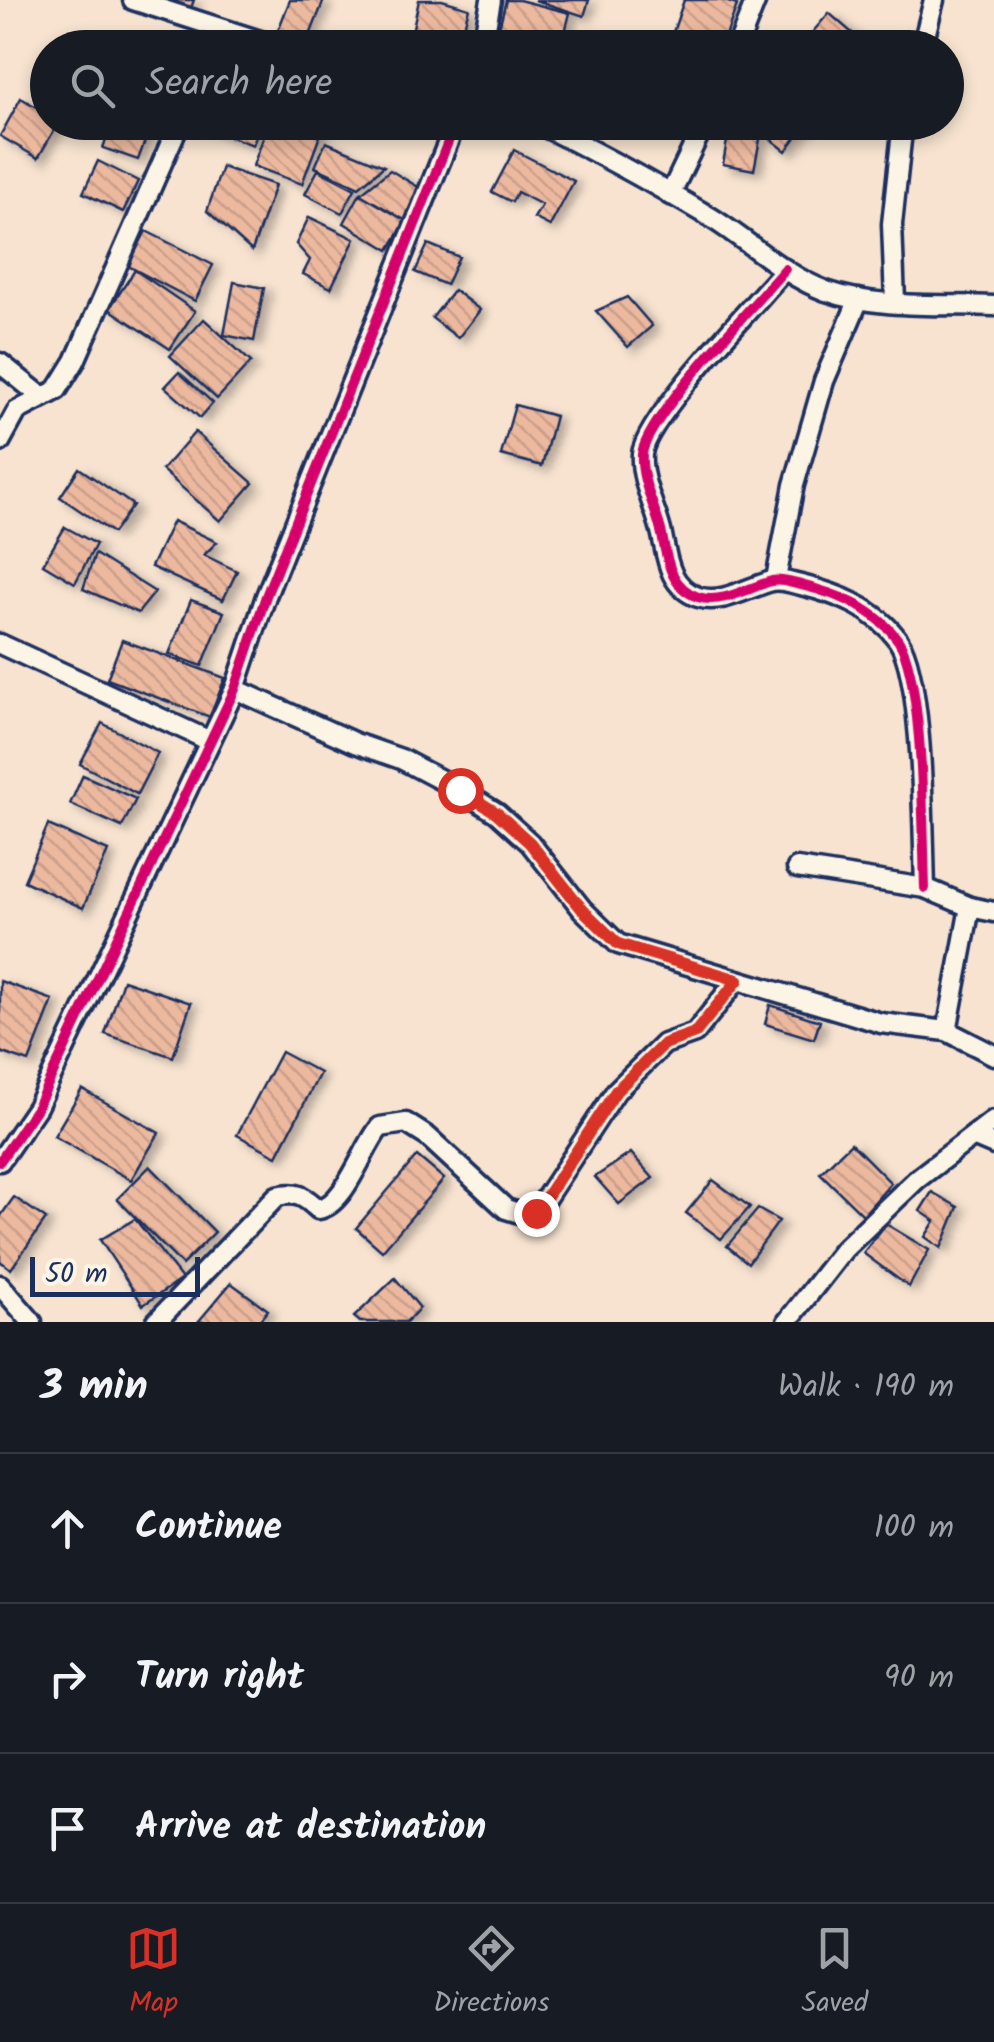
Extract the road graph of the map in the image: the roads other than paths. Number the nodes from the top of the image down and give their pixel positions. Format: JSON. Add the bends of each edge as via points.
{"nodes":[{"id":1,"x":133,"y":0,"type":"edge"},
{"id":2,"x":491,"y":0,"type":"edge"},
{"id":3,"x":756,"y":0,"type":"edge"},
{"id":4,"x":934,"y":0,"type":"edge"},
{"id":5,"x":220,"y":29,"type":"joint"},
{"id":6,"x":223,"y":30,"type":"edge"},
{"id":7,"x":485,"y":30,"type":"edge"},
{"id":8,"x":744,"y":30,"type":"edge"},
{"id":9,"x":926,"y":30,"type":"edge"},
{"id":10,"x":172,"y":140,"type":"edge"},
{"id":11,"x":449,"y":140,"type":"edge"},
{"id":12,"x":572,"y":140,"type":"edge"},
{"id":13,"x":696,"y":140,"type":"edge"},
{"id":14,"x":901,"y":140,"type":"edge"},
{"id":15,"x":670,"y":195,"type":"junction"},
{"id":16,"x":785,"y":269,"type":"junction"},
{"id":17,"x":859,"y":300,"type":"junction"},
{"id":18,"x":895,"y":302,"type":"junction"},
{"id":19,"x":994,"y":306,"type":"edge"},
{"id":20,"x":0,"y":364,"type":"edge"},
{"id":21,"x":42,"y":397,"type":"junction"},
{"id":22,"x":0,"y":442,"type":"edge"},
{"id":23,"x":776,"y":579,"type":"junction"},
{"id":24,"x":0,"y":644,"type":"edge"},
{"id":25,"x":235,"y":689,"type":"junction"},
{"id":26,"x":210,"y":741,"type":"junction"},
{"id":27,"x":797,"y":868,"type":"dead end"},
{"id":28,"x":924,"y":888,"type":"junction"},
{"id":29,"x":970,"y":906,"type":"junction"},
{"id":30,"x":994,"y":912,"type":"edge"},
{"id":31,"x":738,"y":980,"type":"junction"},
{"id":32,"x":947,"y":1031,"type":"junction"},
{"id":33,"x":994,"y":1054,"type":"edge"},
{"id":34,"x":994,"y":1120,"type":"edge"},
{"id":35,"x":973,"y":1136,"type":"junction"},
{"id":36,"x":994,"y":1145,"type":"edge"},
{"id":37,"x":0,"y":1161,"type":"edge"},
{"id":38,"x":0,"y":1285,"type":"edge"},
{"id":39,"x":32,"y":1322,"type":"edge"},
{"id":40,"x":156,"y":1322,"type":"edge"},
{"id":41,"x":787,"y":1322,"type":"edge"}],
"edges":[{"from":1,"to":5,"type":"street"},
{"from":2,"to":7,"type":"street"},
{"from":3,"to":8,"type":"street"},
{"from":4,"to":9,"type":"street"},
{"from":5,"to":6,"type":"street"},
{"from":10,"to":21,"type":"street","via":[[76,361],[57,390]]},
{"from":11,"to":25,"type":"street"},
{"from":12,"to":15,"type":"street"},
{"from":13,"to":15,"type":"street"},
{"from":14,"to":18,"type":"street","via":[[892,224]]},
{"from":15,"to":16,"type":"street"},
{"from":16,"to":17,"type":"street"},
{"from":16,"to":23,"type":"street","via":[[668,405],[645,440],[642,458],[667,567],[682,586],[712,599]]},
{"from":17,"to":18,"type":"street"},
{"from":17,"to":23,"type":"street","via":[[824,382]]},
{"from":18,"to":19,"type":"street"},
{"from":20,"to":21,"type":"street"},
{"from":21,"to":22,"type":"street","via":[[17,412]]},
{"from":23,"to":28,"type":"street","via":[[836,593],[878,618],[900,642],[912,680]]},
{"from":24,"to":26,"type":"street"},
{"from":25,"to":26,"type":"street"},
{"from":25,"to":31,"type":"street","via":[[401,759],[497,813],[618,944]]},
{"from":26,"to":37,"type":"street","via":[[37,1107]]},
{"from":27,"to":28,"type":"street"},
{"from":28,"to":29,"type":"street"},
{"from":29,"to":30,"type":"street"},
{"from":29,"to":32,"type":"street"},
{"from":31,"to":32,"type":"street","via":[[882,1023]]},
{"from":31,"to":40,"type":"street","via":[[695,1033],[664,1044],[616,1091],[536,1213],[506,1209],[406,1123],[380,1126],[338,1199],[318,1209],[304,1196],[277,1196]]},
{"from":32,"to":33,"type":"street"},
{"from":34,"to":35,"type":"street"},
{"from":35,"to":36,"type":"street"},
{"from":35,"to":41,"type":"street","via":[[844,1249]]},
{"from":38,"to":39,"type":"street"}]}
